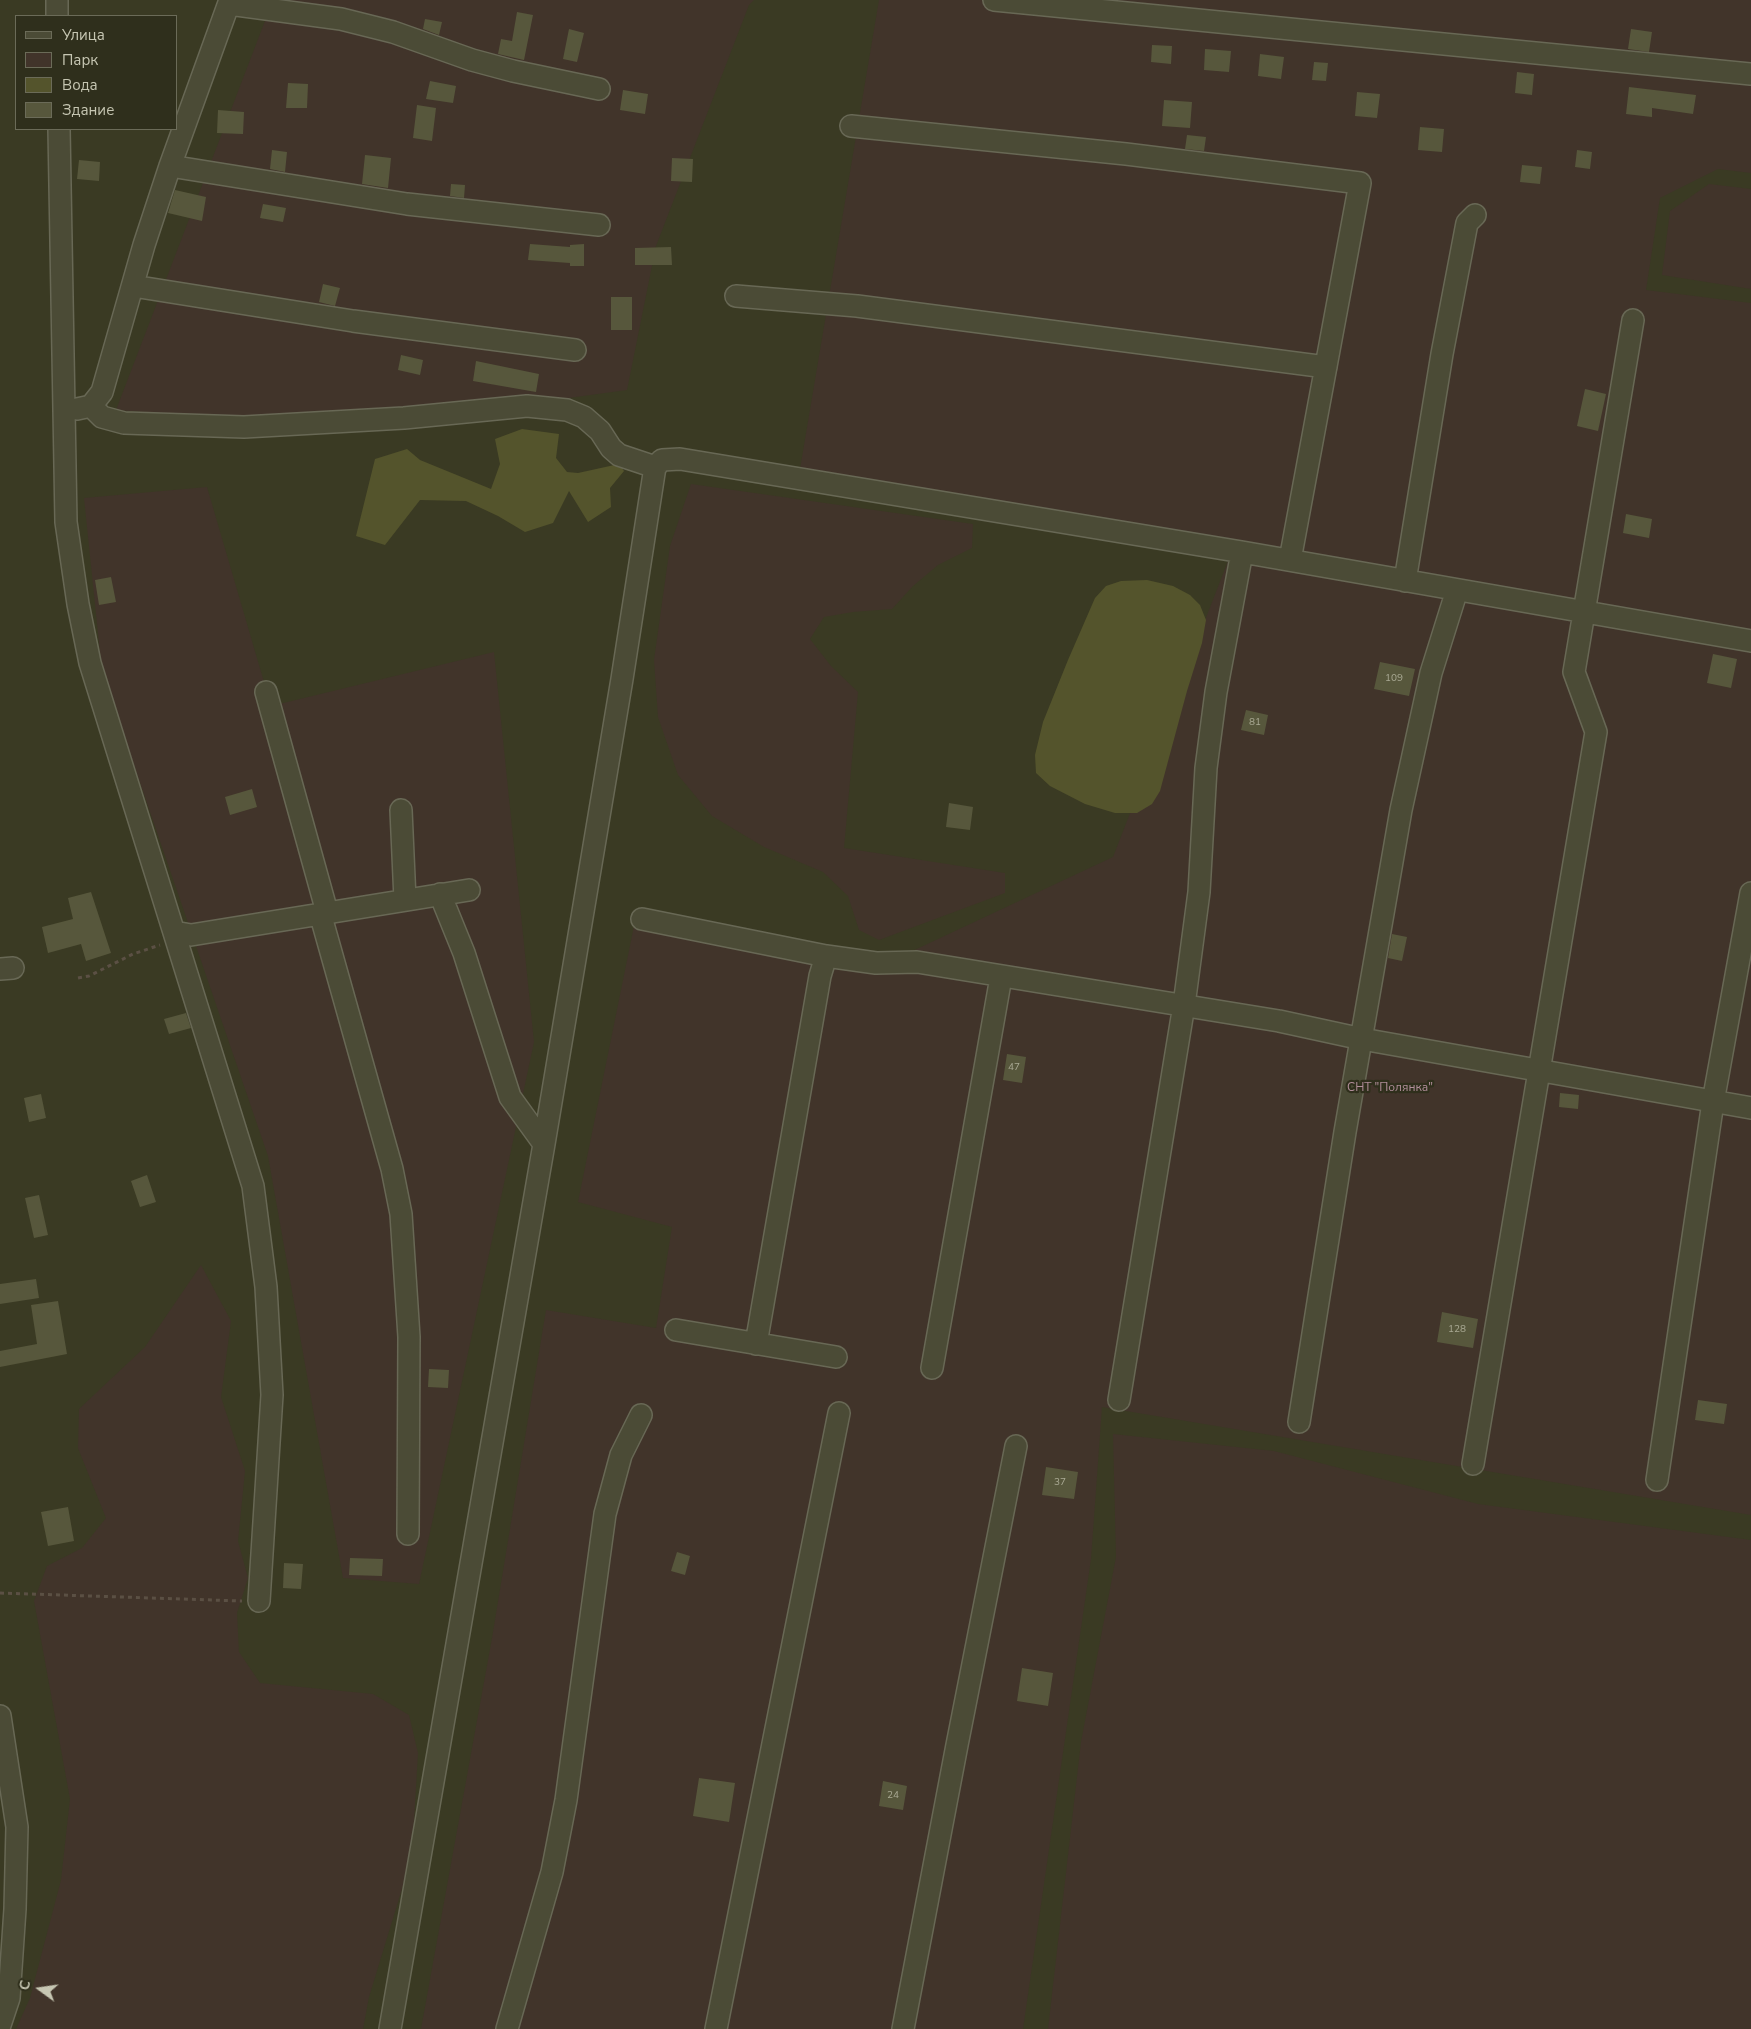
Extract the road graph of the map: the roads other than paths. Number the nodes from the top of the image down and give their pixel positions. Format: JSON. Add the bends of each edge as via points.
{"nodes":[{"id":1,"x":57,"y":0,"type":"edge"},
{"id":2,"x":994,"y":0,"type":"edge"},
{"id":3,"x":229,"y":2,"type":"edge"},
{"id":4,"x":57,"y":15,"type":"edge"},
{"id":5,"x":1751,"y":74,"type":"edge"},
{"id":6,"x":599,"y":89,"type":"dead end"},
{"id":7,"x":851,"y":126,"type":"dead end"},
{"id":8,"x":58,"y":130,"type":"edge"},
{"id":9,"x":170,"y":166,"type":"junction"},
{"id":10,"x":1474,"y":215,"type":"dead end"},
{"id":11,"x":599,"y":225,"type":"dead end"},
{"id":12,"x":133,"y":286,"type":"junction"},
{"id":13,"x":736,"y":296,"type":"dead end"},
{"id":14,"x":1633,"y":320,"type":"dead end"},
{"id":15,"x":575,"y":350,"type":"dead end"},
{"id":16,"x":1326,"y":367,"type":"junction"},
{"id":17,"x":91,"y":406,"type":"junction"},
{"id":18,"x":65,"y":411,"type":"junction"},
{"id":19,"x":655,"y":467,"type":"junction"},
{"id":20,"x":1242,"y":552,"type":"junction"},
{"id":21,"x":1290,"y":560,"type":"junction"},
{"id":22,"x":1405,"y":581,"type":"junction"},
{"id":23,"x":1457,"y":590,"type":"junction"},
{"id":24,"x":1584,"y":613,"type":"junction"},
{"id":25,"x":1751,"y":641,"type":"edge"},
{"id":26,"x":266,"y":692,"type":"dead end"},
{"id":27,"x":401,"y":810,"type":"dead end"},
{"id":28,"x":469,"y":890,"type":"dead end"},
{"id":29,"x":1751,"y":893,"type":"edge"},
{"id":30,"x":440,"y":894,"type":"junction"},
{"id":31,"x":405,"y":900,"type":"junction"},
{"id":32,"x":323,"y":912,"type":"junction"},
{"id":33,"x":642,"y":919,"type":"dead end"},
{"id":34,"x":175,"y":935,"type":"junction"},
{"id":35,"x":826,"y":956,"type":"junction"},
{"id":36,"x":1001,"y":977,"type":"junction"},
{"id":37,"x":1184,"y":1005,"type":"junction"},
{"id":38,"x":1362,"y":1039,"type":"junction"},
{"id":39,"x":1539,"y":1070,"type":"junction"},
{"id":40,"x":1714,"y":1102,"type":"junction"},
{"id":41,"x":1751,"y":1108,"type":"edge"},
{"id":42,"x":544,"y":1144,"type":"junction"},
{"id":43,"x":676,"y":1330,"type":"dead end"},
{"id":44,"x":756,"y":1344,"type":"junction"},
{"id":45,"x":836,"y":1358,"type":"dead end"},
{"id":46,"x":932,"y":1368,"type":"dead end"},
{"id":47,"x":1119,"y":1400,"type":"dead end"},
{"id":48,"x":839,"y":1413,"type":"dead end"},
{"id":49,"x":641,"y":1414,"type":"dead end"},
{"id":50,"x":1299,"y":1422,"type":"dead end"},
{"id":51,"x":1016,"y":1446,"type":"dead end"},
{"id":52,"x":1473,"y":1464,"type":"dead end"},
{"id":53,"x":1656,"y":1480,"type":"dead end"},
{"id":54,"x":408,"y":1534,"type":"dead end"},
{"id":55,"x":259,"y":1601,"type":"road end"},
{"id":56,"x":0,"y":1716,"type":"edge"},
{"id":57,"x":0,"y":2025,"type":"edge"},
{"id":58,"x":390,"y":2029,"type":"edge"},
{"id":59,"x":506,"y":2029,"type":"edge"},
{"id":60,"x":716,"y":2029,"type":"edge"},
{"id":61,"x":903,"y":2029,"type":"edge"}],
"edges":[{"from":1,"to":4,"type":"street"},
{"from":2,"to":5,"type":"street"},
{"from":3,"to":6,"type":"street","via":[[341,19],[393,32],[472,60]]},
{"from":3,"to":9,"type":"street"},
{"from":7,"to":16,"type":"street","via":[[1126,154],[1360,183]]},
{"from":8,"to":18,"type":"street"},
{"from":9,"to":11,"type":"street","via":[[407,204]]},
{"from":9,"to":12,"type":"street"},
{"from":10,"to":22,"type":"street","via":[[1467,223],[1442,354]]},
{"from":12,"to":15,"type":"street","via":[[353,321]]},
{"from":12,"to":17,"type":"street","via":[[102,392]]},
{"from":13,"to":16,"type":"street","via":[[858,306]]},
{"from":14,"to":24,"type":"street"},
{"from":16,"to":21,"type":"street"},
{"from":17,"to":18,"type":"street"},
{"from":17,"to":19,"type":"street","via":[[102,417],[124,423],[244,427],[404,418],[527,406],[567,410],[600,431],[619,455]]},
{"from":18,"to":34,"type":"street","via":[[66,522],[90,663]]},
{"from":19,"to":20,"type":"street","via":[[662,460],[680,459]]},
{"from":19,"to":42,"type":"street"},
{"from":20,"to":21,"type":"street"},
{"from":20,"to":37,"type":"street","via":[[1216,692],[1206,768],[1199,892]]},
{"from":21,"to":22,"type":"street"},
{"from":22,"to":23,"type":"street"},
{"from":23,"to":24,"type":"street"},
{"from":23,"to":38,"type":"street","via":[[1431,674],[1401,810]]},
{"from":24,"to":25,"type":"street"},
{"from":24,"to":39,"type":"street","via":[[1574,672],[1596,732]]},
{"from":26,"to":32,"type":"street"},
{"from":27,"to":31,"type":"street"},
{"from":28,"to":30,"type":"street"},
{"from":29,"to":40,"type":"street"},
{"from":30,"to":31,"type":"street"},
{"from":30,"to":42,"type":"street","via":[[464,953],[510,1097]]},
{"from":31,"to":32,"type":"street"},
{"from":32,"to":34,"type":"street"},
{"from":32,"to":54,"type":"street","via":[[392,1169],[401,1214],[409,1337]]},
{"from":33,"to":35,"type":"street"},
{"from":34,"to":55,"type":"street","via":[[253,1186],[266,1286],[272,1395]]},
{"from":35,"to":36,"type":"street","via":[[876,964],[917,962]]},
{"from":35,"to":44,"type":"street"},
{"from":36,"to":37,"type":"street"},
{"from":36,"to":46,"type":"street"},
{"from":37,"to":38,"type":"street"},
{"from":37,"to":47,"type":"street"},
{"from":38,"to":39,"type":"street"},
{"from":38,"to":50,"type":"street"},
{"from":39,"to":40,"type":"street"},
{"from":39,"to":52,"type":"street"},
{"from":40,"to":41,"type":"street"},
{"from":40,"to":53,"type":"street"},
{"from":42,"to":58,"type":"street"},
{"from":43,"to":44,"type":"street"},
{"from":44,"to":45,"type":"street"},
{"from":48,"to":60,"type":"street"},
{"from":49,"to":59,"type":"street","via":[[621,1455],[605,1514],[566,1800],[552,1872]]},
{"from":51,"to":61,"type":"street"},
{"from":56,"to":57,"type":"street","via":[[17,1827],[9,1998]]}]}
